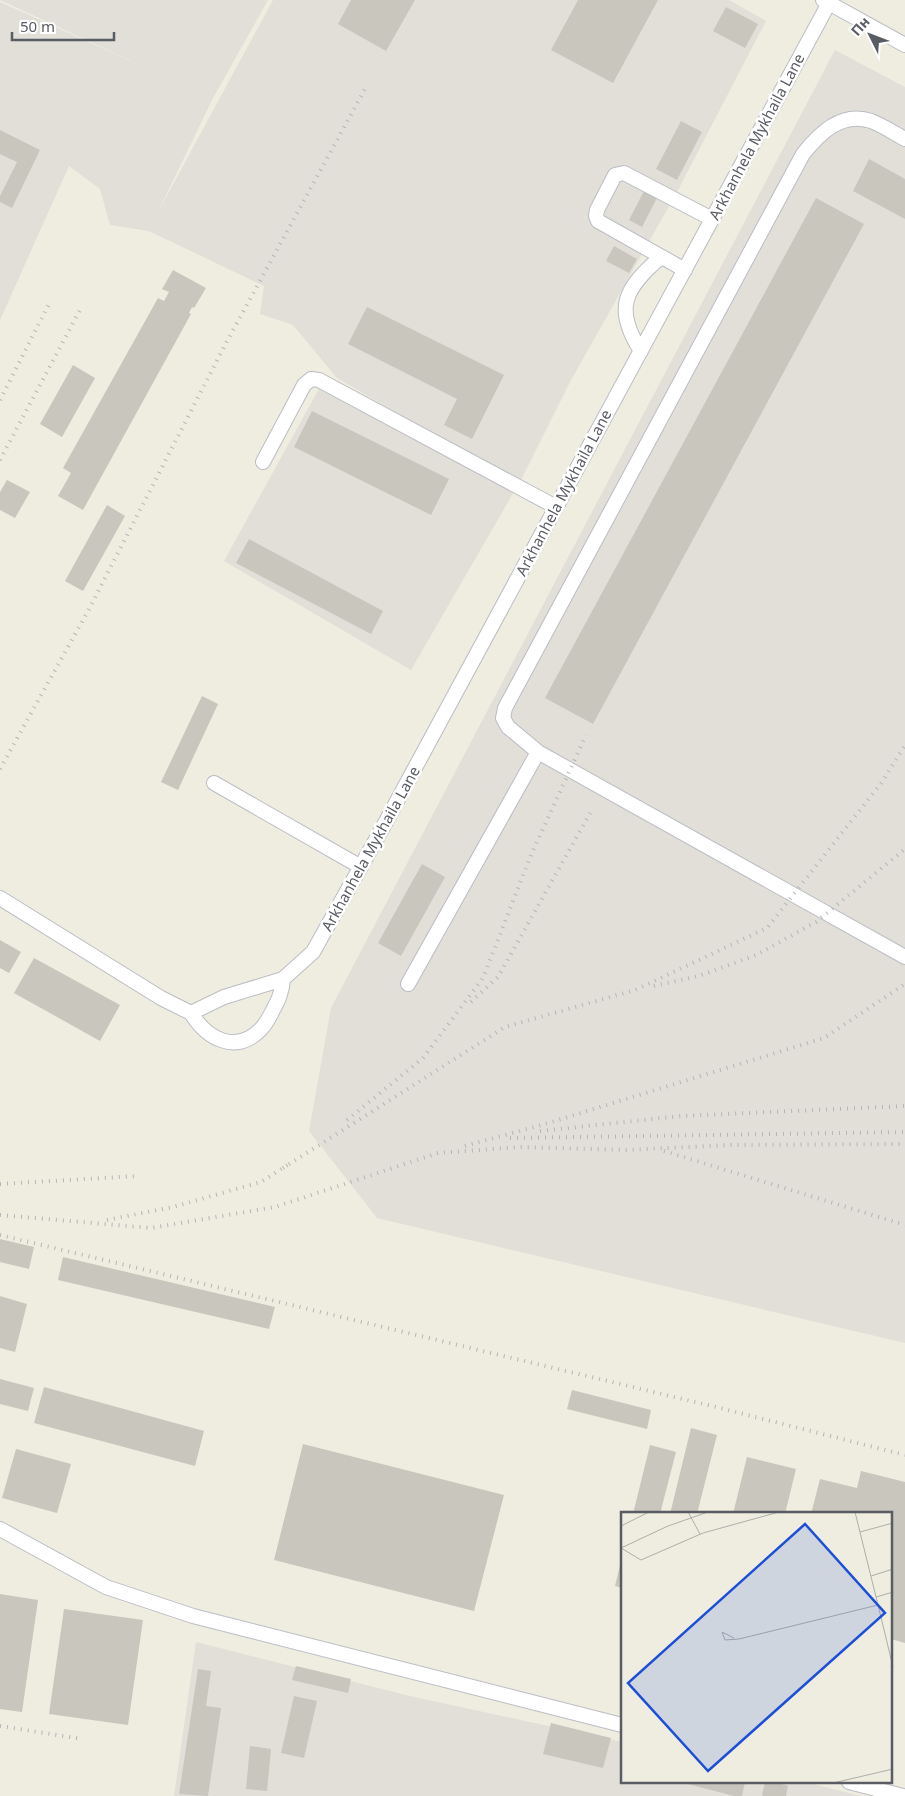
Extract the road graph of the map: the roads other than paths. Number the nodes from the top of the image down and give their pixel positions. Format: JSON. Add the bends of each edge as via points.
{"nodes":[{"id":1,"x":826,"y":2,"type":"edge"},
{"id":2,"x":905,"y":45,"type":"edge"},
{"id":3,"x":905,"y":139,"type":"edge"},
{"id":4,"x":712,"y":218,"type":"junction"},
{"id":5,"x":662,"y":257,"type":"junction"},
{"id":6,"x":685,"y":270,"type":"junction"},
{"id":7,"x":641,"y":351,"type":"junction"},
{"id":8,"x":263,"y":462,"type":"dead end"},
{"id":9,"x":556,"y":507,"type":"junction"},
{"id":10,"x":538,"y":752,"type":"junction"},
{"id":11,"x":214,"y":783,"type":"dead end"},
{"id":12,"x":361,"y":867,"type":"junction"},
{"id":13,"x":0,"y":898,"type":"edge"},
{"id":14,"x":905,"y":957,"type":"edge"},
{"id":15,"x":283,"y":979,"type":"junction"},
{"id":16,"x":408,"y":984,"type":"dead end"},
{"id":17,"x":191,"y":1013,"type":"junction"},
{"id":18,"x":0,"y":1529,"type":"edge"},
{"id":19,"x":621,"y":1725,"type":"edge"},
{"id":20,"x":857,"y":1784,"type":"edge"},
{"id":21,"x":903,"y":1796,"type":"edge"}],
"edges":[{"from":1,"to":2,"type":"street"},
{"from":1,"to":4,"type":"street","name":"Arkhanhela Mykhaila Lane"},
{"from":3,"to":10,"type":"street","via":[[869,120],[850,119],[830,126],[803,154],[505,708],[503,718],[508,727]]},
{"from":4,"to":5,"type":"street","via":[[624,173],[615,175],[597,210],[598,221]]},
{"from":4,"to":6,"type":"street","name":"Arkhanhela Mykhaila Lane"},
{"from":5,"to":6,"type":"street"},
{"from":5,"to":7,"type":"street","via":[[631,289],[626,303],[625,318],[630,335]]},
{"from":6,"to":7,"type":"street","name":"Arkhanhela Mykhaila Lane"},
{"from":7,"to":9,"type":"street","name":"Arkhanhela Mykhaila Lane"},
{"from":8,"to":9,"type":"street","via":[[304,385],[311,379],[319,380]]},
{"from":9,"to":12,"type":"street","name":"Arkhanhela Mykhaila Lane"},
{"from":10,"to":14,"type":"street"},
{"from":10,"to":16,"type":"street"},
{"from":11,"to":12,"type":"street"},
{"from":12,"to":15,"type":"street","name":"Arkhanhela Mykhaila Lane","via":[[313,952]]},
{"from":13,"to":17,"type":"street","via":[[161,998]]},
{"from":15,"to":17,"type":"street","name":"Arkhanhela Mykhaila Lane","via":[[224,997]]},
{"from":15,"to":17,"type":"street","via":[[281,997],[263,1027],[254,1036],[239,1042],[224,1042],[206,1031]]},
{"from":18,"to":19,"type":"street","via":[[106,1588],[193,1616]]},
{"from":20,"to":21,"type":"street"}]}
